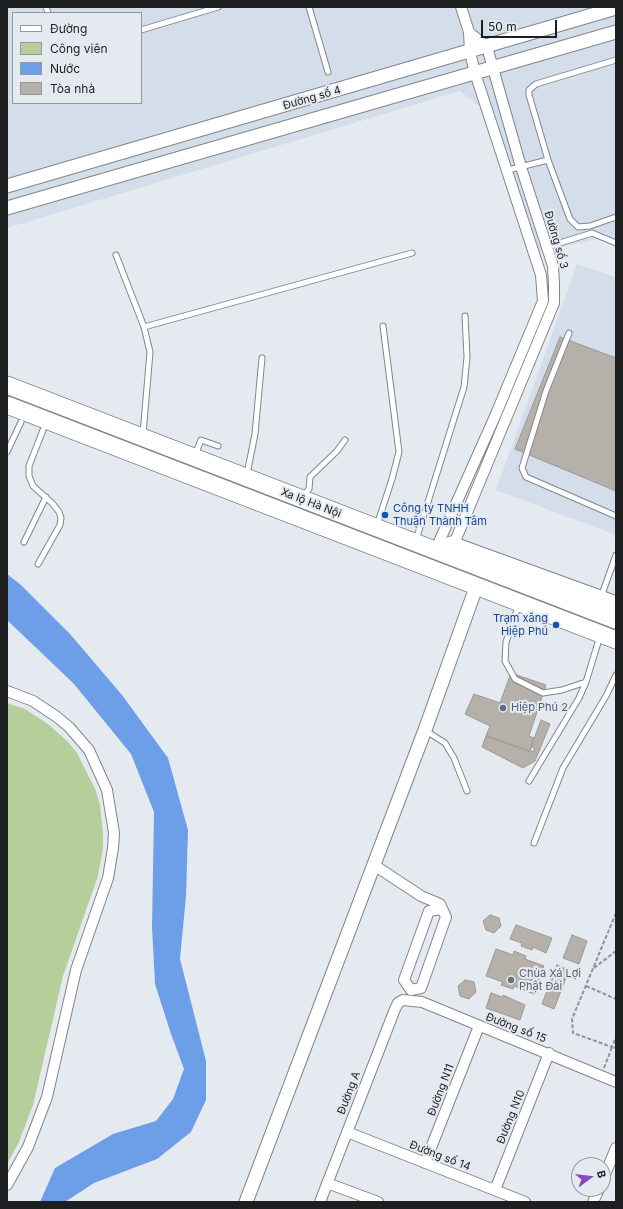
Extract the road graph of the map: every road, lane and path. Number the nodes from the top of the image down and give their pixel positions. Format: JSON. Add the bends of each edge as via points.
{"nodes":[{"id":1,"x":218,"y":7,"type":"edge"},
{"id":2,"x":309,"y":7,"type":"edge"},
{"id":3,"x":461,"y":7,"type":"edge"},
{"id":4,"x":616,"y":8,"type":"edge"},
{"id":5,"x":142,"y":30,"type":"edge"},
{"id":6,"x":468,"y":32,"type":"junction"},
{"id":7,"x":616,"y":32,"type":"edge"},
{"id":8,"x":487,"y":47,"type":"junction"},
{"id":9,"x":470,"y":52,"type":"junction"},
{"id":10,"x":616,"y":60,"type":"edge"},
{"id":11,"x":493,"y":67,"type":"junction"},
{"id":12,"x":328,"y":72,"type":"dead end"},
{"id":13,"x":475,"y":73,"type":"junction"},
{"id":14,"x":548,"y":160,"type":"junction"},
{"id":15,"x":521,"y":167,"type":"junction"},
{"id":16,"x":508,"y":170,"type":"junction"},
{"id":17,"x":7,"y":186,"type":"edge"},
{"id":18,"x":7,"y":208,"type":"edge"},
{"id":19,"x":616,"y":217,"type":"edge"},
{"id":20,"x":616,"y":243,"type":"edge"},
{"id":21,"x":547,"y":247,"type":"junction"},
{"id":22,"x":412,"y":253,"type":"dead end"},
{"id":23,"x":116,"y":255,"type":"dead end"},
{"id":24,"x":554,"y":285,"type":"junction"},
{"id":25,"x":543,"y":287,"type":"junction"},
{"id":26,"x":465,"y":316,"type":"dead end"},
{"id":27,"x":383,"y":326,"type":"dead end"},
{"id":28,"x":144,"y":327,"type":"junction"},
{"id":29,"x":569,"y":333,"type":"dead end"},
{"id":30,"x":262,"y":358,"type":"dead end"},
{"id":31,"x":7,"y":374,"type":"edge"},
{"id":32,"x":7,"y":385,"type":"edge"},
{"id":33,"x":7,"y":405,"type":"edge"},
{"id":34,"x":14,"y":419,"type":"edge"},
{"id":35,"x":43,"y":430,"type":"junction"},
{"id":36,"x":143,"y":431,"type":"junction"},
{"id":37,"x":345,"y":440,"type":"dead end"},
{"id":38,"x":218,"y":446,"type":"dead end"},
{"id":39,"x":7,"y":452,"type":"edge"},
{"id":40,"x":195,"y":453,"type":"junction"},
{"id":41,"x":248,"y":473,"type":"junction"},
{"id":42,"x":305,"y":494,"type":"junction"},
{"id":43,"x":46,"y":497,"type":"junction"},
{"id":44,"x":616,"y":516,"type":"edge"},
{"id":45,"x":378,"y":523,"type":"junction"},
{"id":46,"x":417,"y":538,"type":"junction"},
{"id":47,"x":24,"y":542,"type":"dead end"},
{"id":48,"x":444,"y":548,"type":"junction"},
{"id":49,"x":616,"y":555,"type":"edge"},
{"id":50,"x":38,"y":564,"type":"dead end"},
{"id":51,"x":475,"y":590,"type":"junction"},
{"id":52,"x":598,"y":605,"type":"junction"},
{"id":53,"x":616,"y":605,"type":"edge"},
{"id":54,"x":518,"y":610,"type":"junction"},
{"id":55,"x":538,"y":610,"type":"junction"},
{"id":56,"x":616,"y":620,"type":"edge"},
{"id":57,"x":611,"y":639,"type":"edge"},
{"id":58,"x":616,"y":675,"type":"edge"},
{"id":59,"x":586,"y":682,"type":"junction"},
{"id":60,"x":7,"y":691,"type":"edge"},
{"id":61,"x":425,"y":730,"type":"junction"},
{"id":62,"x":530,"y":781,"type":"dead end"},
{"id":63,"x":467,"y":791,"type":"dead end"},
{"id":64,"x":534,"y":843,"type":"dead end"},
{"id":65,"x":374,"y":865,"type":"junction"},
{"id":66,"x":441,"y":909,"type":"junction"},
{"id":67,"x":616,"y":913,"type":"edge"},
{"id":68,"x":616,"y":951,"type":"edge"},
{"id":69,"x":593,"y":969,"type":"junction"},
{"id":70,"x":586,"y":985,"type":"junction"},
{"id":71,"x":409,"y":994,"type":"junction"},
{"id":72,"x":616,"y":999,"type":"edge"},
{"id":73,"x":479,"y":1026,"type":"junction"},
{"id":74,"x":616,"y":1037,"type":"edge"},
{"id":75,"x":612,"y":1047,"type":"junction"},
{"id":76,"x":616,"y":1048,"type":"edge"},
{"id":77,"x":549,"y":1053,"type":"junction"},
{"id":78,"x":600,"y":1075,"type":"junction"},
{"id":79,"x":616,"y":1082,"type":"edge"},
{"id":80,"x":347,"y":1132,"type":"junction"},
{"id":81,"x":616,"y":1148,"type":"edge"},
{"id":82,"x":611,"y":1160,"type":"edge"},
{"id":83,"x":426,"y":1163,"type":"junction"},
{"id":84,"x":327,"y":1183,"type":"junction"},
{"id":85,"x":7,"y":1185,"type":"edge"},
{"id":86,"x":495,"y":1190,"type":"junction"},
{"id":87,"x":246,"y":1202,"type":"edge"},
{"id":88,"x":320,"y":1202,"type":"edge"},
{"id":89,"x":378,"y":1202,"type":"edge"},
{"id":90,"x":525,"y":1202,"type":"edge"}],
"edges":[{"from":1,"to":5,"type":"lane"},
{"from":2,"to":12,"type":"lane"},
{"from":3,"to":6,"type":"street"},
{"from":4,"to":8,"type":"street","name":"Đường số 4"},
{"from":6,"to":8,"type":"street"},
{"from":6,"to":9,"type":"street"},
{"from":7,"to":11,"type":"street","name":"Đường số 4"},
{"from":8,"to":9,"type":"street","name":"Đường số 4"},
{"from":8,"to":11,"type":"street","name":"Đường số 3"},
{"from":9,"to":13,"type":"street"},
{"from":9,"to":17,"type":"street","name":"Đường số 4"},
{"from":10,"to":14,"type":"lane","via":[[536,84],[529,90]]},
{"from":11,"to":13,"type":"street","name":"Đường số 4"},
{"from":11,"to":15,"type":"street","name":"Đường số 3"},
{"from":13,"to":16,"type":"street"},
{"from":13,"to":18,"type":"street","name":"Đường số 4"},
{"from":14,"to":15,"type":"lane"},
{"from":14,"to":19,"type":"lane","via":[[570,219],[578,227],[590,226]]},
{"from":15,"to":16,"type":"lane"},
{"from":15,"to":21,"type":"street","name":"Đường số 3"},
{"from":16,"to":25,"type":"street"},
{"from":20,"to":21,"type":"lane","via":[[592,233]]},
{"from":21,"to":24,"type":"street","name":"Đường số 3","via":[[553,266]]},
{"from":22,"to":28,"type":"lane"},
{"from":23,"to":28,"type":"lane"},
{"from":24,"to":25,"type":"street"},
{"from":24,"to":48,"type":"street","name":"Đường số 3","via":[[554,303]]},
{"from":25,"to":48,"type":"street","via":[[543,301]]},
{"from":26,"to":46,"type":"lane","via":[[467,357],[464,387]]},
{"from":27,"to":45,"type":"lane","via":[[398,452]]},
{"from":28,"to":36,"type":"lane","via":[[150,352]]},
{"from":29,"to":44,"type":"lane","via":[[546,391],[522,468],[526,477]]},
{"from":30,"to":41,"type":"lane","via":[[255,434]]},
{"from":31,"to":36,"type":"highway","name":"Xa lộ Hà Nội"},
{"from":32,"to":36,"type":"highway","name":"Xa lộ Hà Nội"},
{"from":33,"to":51,"type":"highway","name":"Xa lộ Hà Nội"},
{"from":34,"to":35,"type":"highway","name":"Xa lộ Hà Nội"},
{"from":34,"to":39,"type":"lane"},
{"from":35,"to":43,"type":"lane","via":[[29,466],[29,476],[33,486]]},
{"from":35,"to":51,"type":"highway","name":"Xa lộ Hà Nội"},
{"from":36,"to":40,"type":"highway","name":"Xa lộ Hà Nội"},
{"from":37,"to":42,"type":"lane","via":[[310,477]]},
{"from":38,"to":40,"type":"lane","via":[[201,440]]},
{"from":40,"to":41,"type":"highway","name":"Xa lộ Hà Nội"},
{"from":41,"to":42,"type":"highway","name":"Xa lộ Hà Nội"},
{"from":42,"to":45,"type":"highway","name":"Xa lộ Hà Nội"},
{"from":43,"to":47,"type":"lane"},
{"from":43,"to":50,"type":"lane","via":[[60,512],[61,518],[60,525]]},
{"from":45,"to":46,"type":"highway","name":"Xa lộ Hà Nội"},
{"from":46,"to":48,"type":"highway","name":"Xa lộ Hà Nội"},
{"from":48,"to":52,"type":"highway","name":"Xa lộ Hà Nội"},
{"from":49,"to":52,"type":"lane"},
{"from":51,"to":54,"type":"highway","name":"Xa lộ Hà Nội"},
{"from":51,"to":55,"type":"highway","name":"Xa lộ Hà Nội"},
{"from":51,"to":61,"type":"street"},
{"from":52,"to":53,"type":"highway","name":"Xa lộ Hà Nội"},
{"from":52,"to":56,"type":"highway","name":"Xa lộ Hà Nội"},
{"from":54,"to":55,"type":"highway","name":"Xa lộ Hà Nội","via":[[526,613]]},
{"from":54,"to":59,"type":"lane","via":[[505,650],[505,661],[515,679],[543,693]]},
{"from":55,"to":57,"type":"highway","name":"Xa lộ Hà Nội"},
{"from":57,"to":59,"type":"lane"},
{"from":58,"to":64,"type":"lane","via":[[563,768]]},
{"from":59,"to":62,"type":"lane"},
{"from":60,"to":85,"type":"street","via":[[33,702],[57,717],[89,750],[107,790],[114,833],[108,878],[76,970],[45,1103],[28,1147]]},
{"from":61,"to":63,"type":"lane","via":[[445,743]]},
{"from":61,"to":65,"type":"street"},
{"from":65,"to":66,"type":"street","via":[[402,885],[440,904]]},
{"from":65,"to":87,"type":"street"},
{"from":66,"to":71,"type":"street","name":"Đường A","via":[[446,917],[421,988]]},
{"from":66,"to":71,"type":"street","via":[[429,911],[404,980]]},
{"from":67,"to":69,"type":"path"},
{"from":68,"to":69,"type":"path"},
{"from":69,"to":70,"type":"path"},
{"from":70,"to":72,"type":"path"},
{"from":70,"to":75,"type":"path","via":[[572,1019],[573,1033]]},
{"from":71,"to":73,"type":"street","name":"Đường số 15"},
{"from":71,"to":80,"type":"street","name":"Đường A","via":[[395,1009]]},
{"from":73,"to":77,"type":"street","name":"Đường số 15"},
{"from":73,"to":83,"type":"street","name":"Đường N11"},
{"from":74,"to":75,"type":"path"},
{"from":75,"to":76,"type":"path"},
{"from":75,"to":78,"type":"path"},
{"from":77,"to":78,"type":"street","name":"Đường số 15"},
{"from":77,"to":86,"type":"street","name":"Đường N10"},
{"from":78,"to":79,"type":"street","name":"Đường số 15"},
{"from":80,"to":83,"type":"street","name":"Đường số 14"},
{"from":80,"to":84,"type":"street","name":"Đường A"},
{"from":81,"to":82,"type":"street"},
{"from":83,"to":86,"type":"street","name":"Đường số 14"},
{"from":84,"to":88,"type":"street","name":"Đường A"},
{"from":84,"to":89,"type":"street"},
{"from":86,"to":90,"type":"street","name":"Đường số 14"}]}
